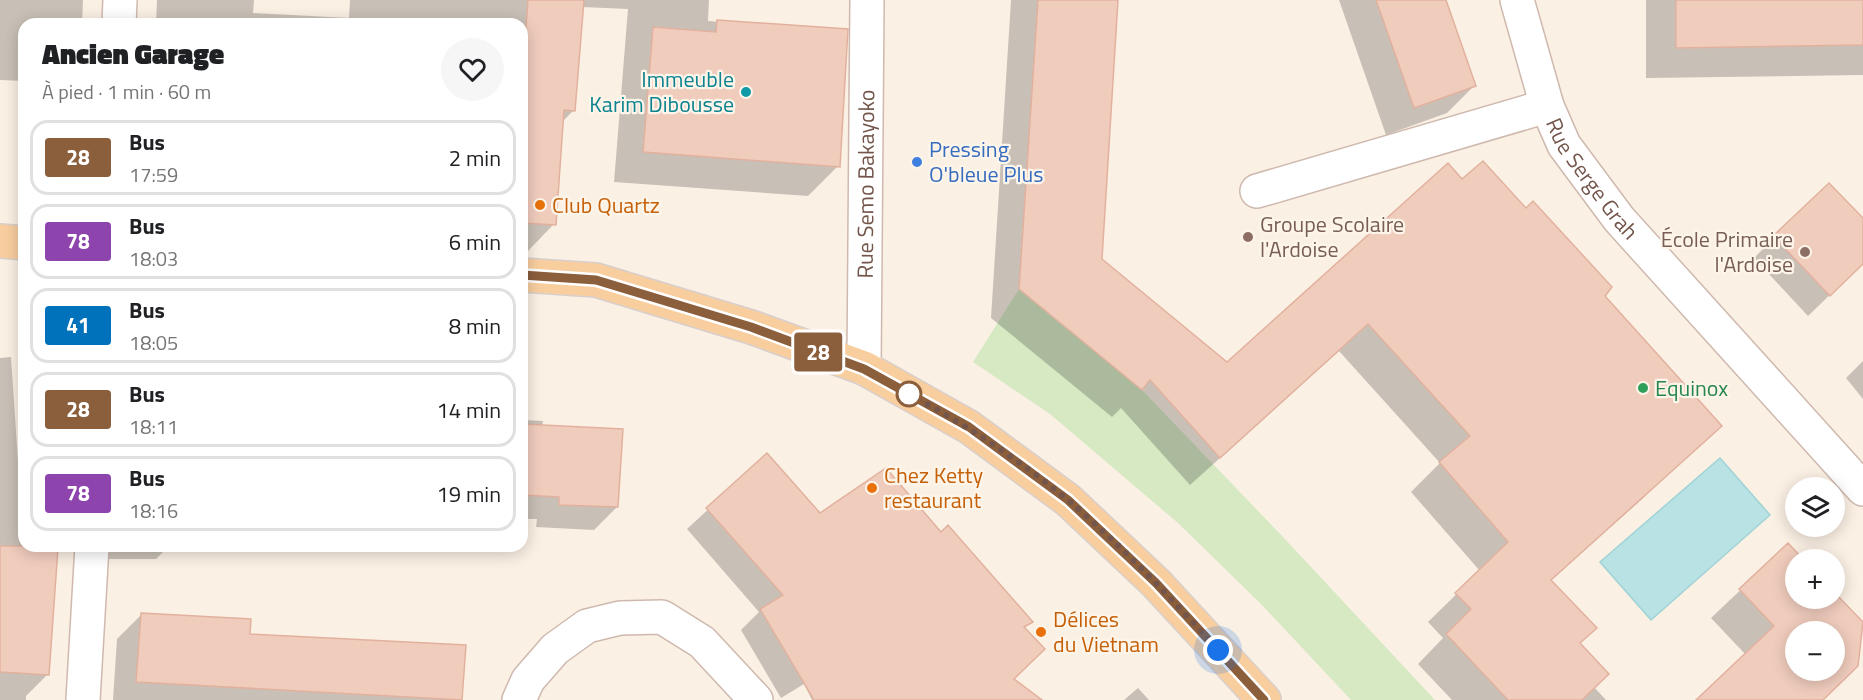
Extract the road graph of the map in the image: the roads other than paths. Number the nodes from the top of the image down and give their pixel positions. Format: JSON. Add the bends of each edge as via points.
{"nodes":[{"id":1,"x":120,"y":0,"type":"edge"},
{"id":2,"x":867,"y":0,"type":"edge"},
{"id":3,"x":1517,"y":0,"type":"edge"},
{"id":4,"x":119,"y":18,"type":"edge"},
{"id":5,"x":1547,"y":106,"type":"junction"},
{"id":6,"x":1257,"y":191,"type":"dead end"},
{"id":7,"x":0,"y":242,"type":"edge"},
{"id":8,"x":18,"y":243,"type":"edge"},
{"id":9,"x":528,"y":275,"type":"edge"},
{"id":10,"x":864,"y":369,"type":"junction"},
{"id":11,"x":1863,"y":489,"type":"edge"},
{"id":12,"x":92,"y":552,"type":"edge"},
{"id":13,"x":83,"y":700,"type":"edge"},
{"id":14,"x":519,"y":700,"type":"edge"},
{"id":15,"x":756,"y":700,"type":"edge"},
{"id":16,"x":1264,"y":700,"type":"edge"}],
"edges":[{"from":1,"to":4,"type":"street"},
{"from":2,"to":10,"type":"street","name":"Rue Semo Bakayoko"},
{"from":3,"to":5,"type":"street","name":"Rue Serge Grah"},
{"from":5,"to":6,"type":"street"},
{"from":5,"to":11,"type":"street","name":"Rue Serge Grah","via":[[1564,145],[1619,219]]},
{"from":7,"to":8,"type":"main road"},
{"from":9,"to":10,"type":"main road","via":[[596,280],[751,327]]},
{"from":10,"to":16,"type":"main road","via":[[969,427],[1068,500],[1156,583]]},
{"from":12,"to":13,"type":"street"},
{"from":14,"to":15,"type":"street","via":[[528,680],[555,649],[586,626],[620,618],[662,617],[702,642]]}]}
